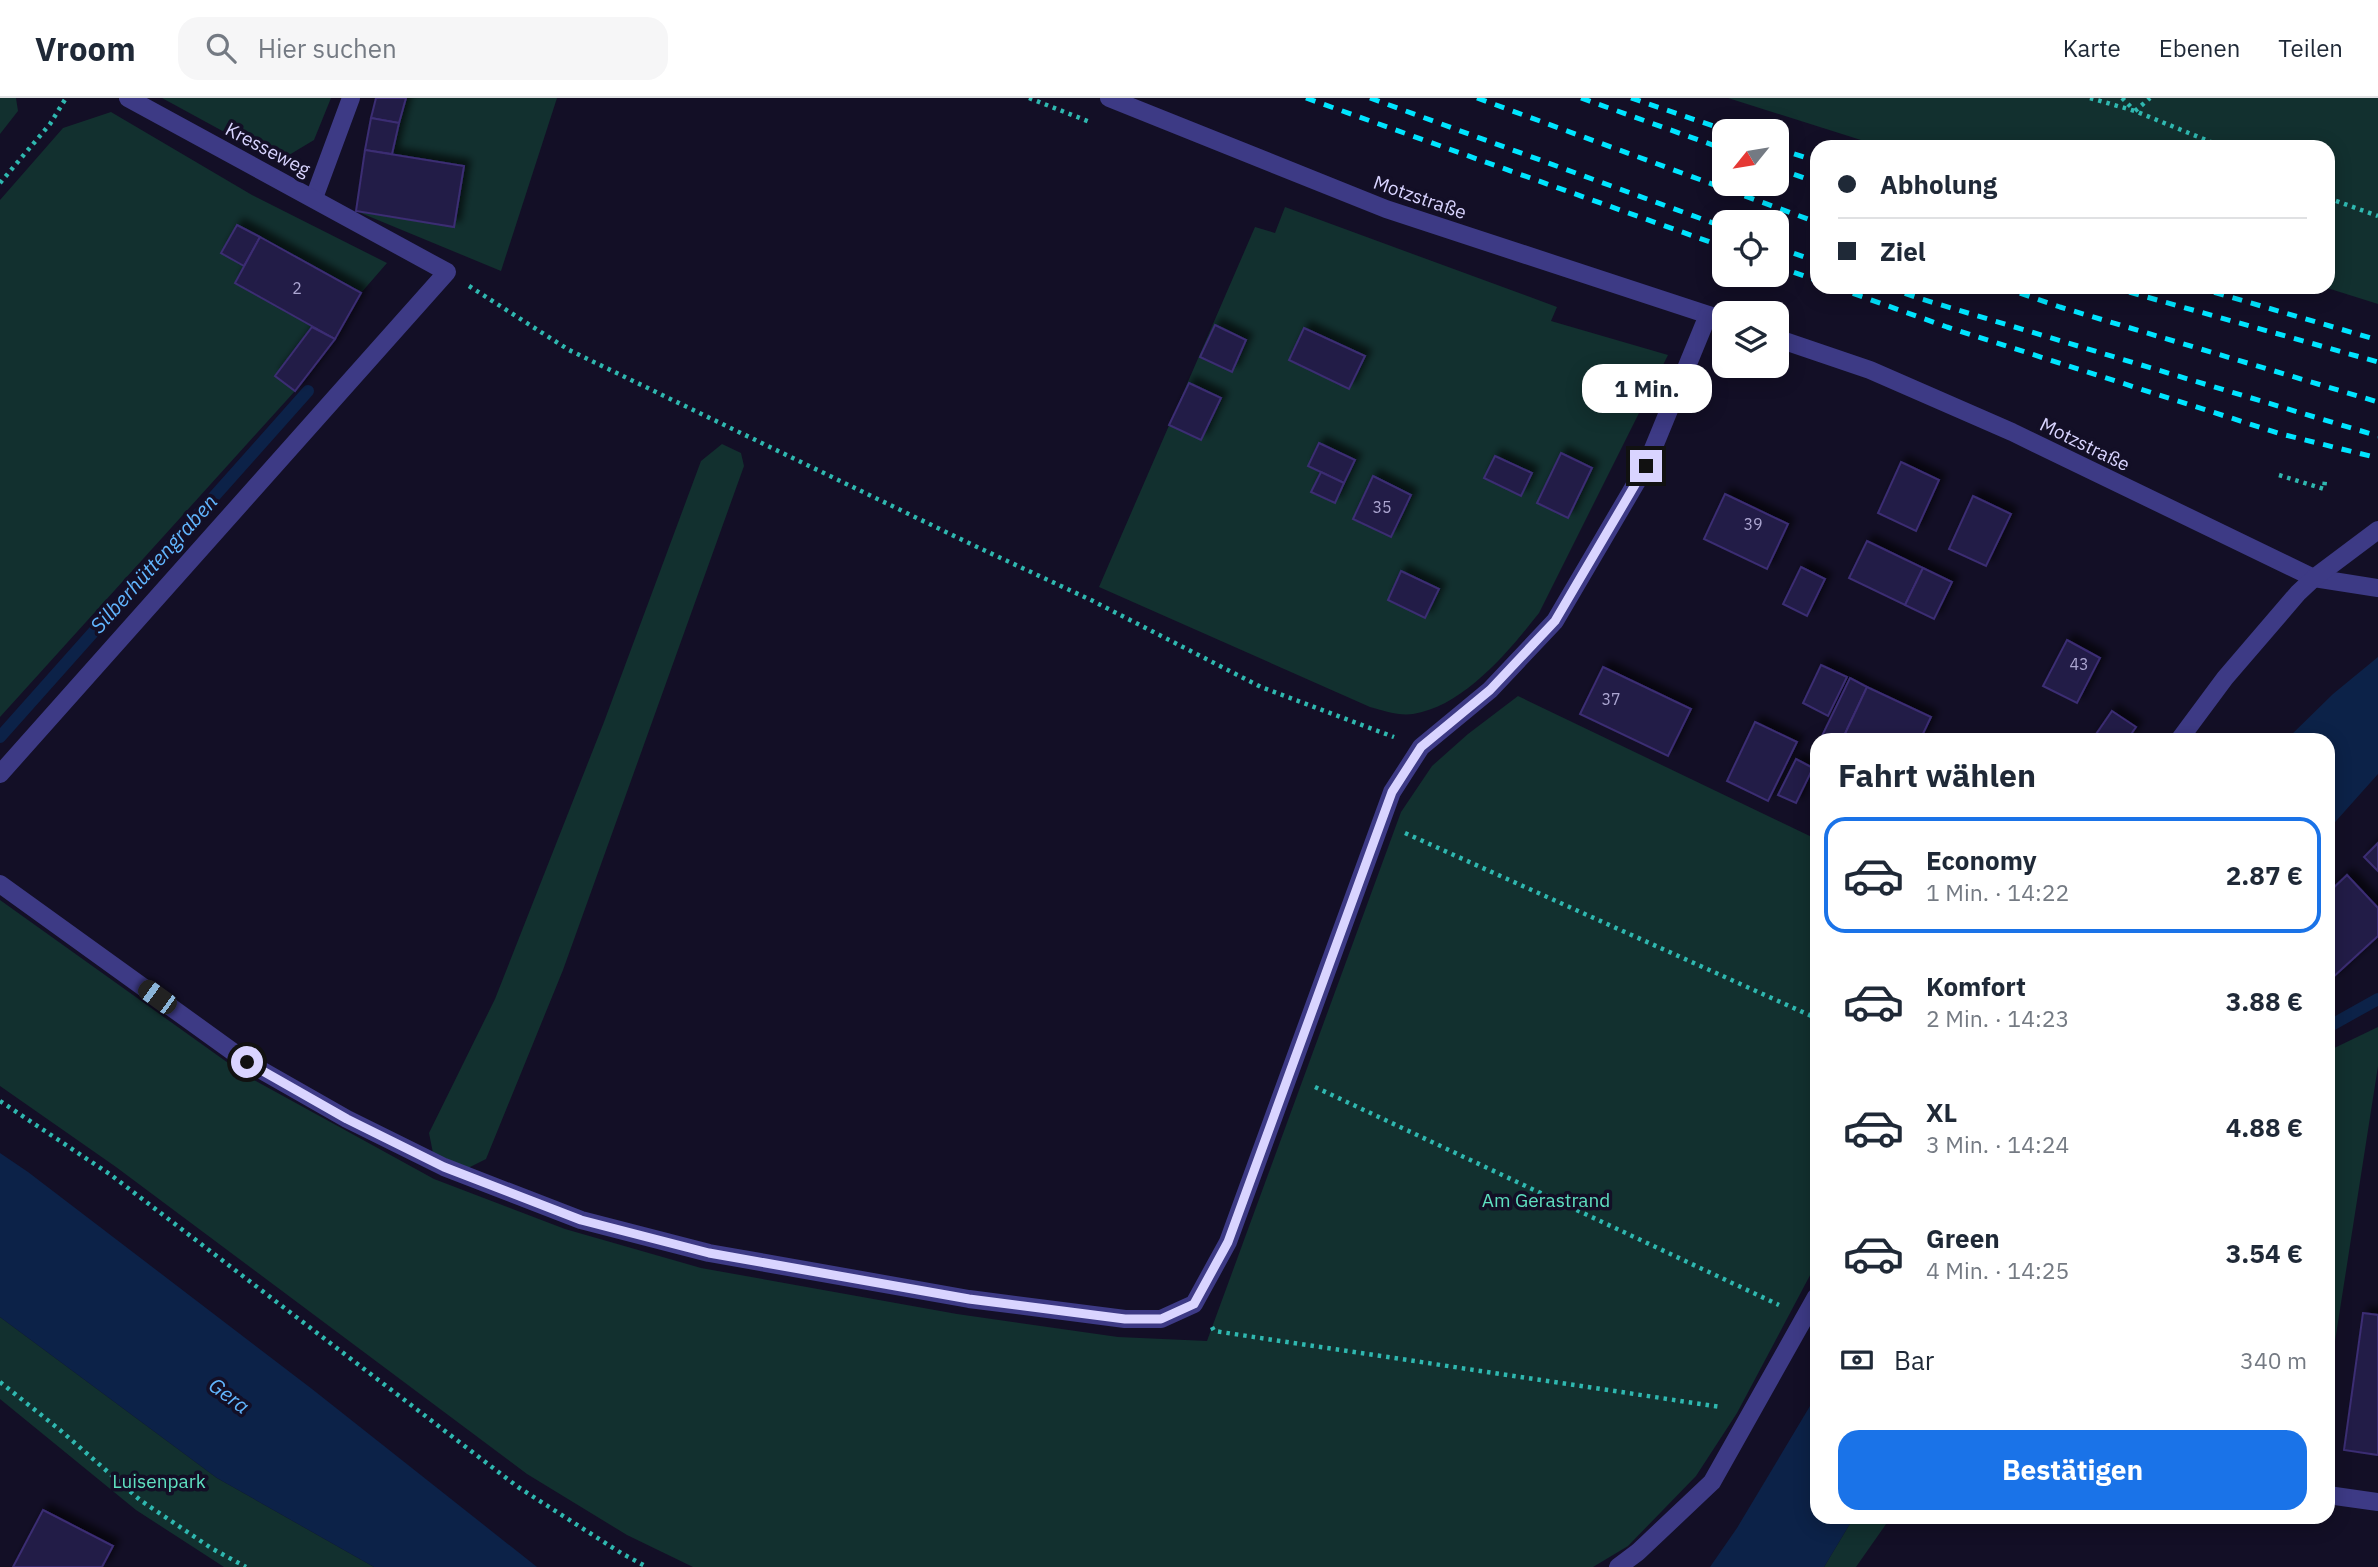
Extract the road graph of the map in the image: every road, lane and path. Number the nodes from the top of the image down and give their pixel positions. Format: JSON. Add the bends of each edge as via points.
{"nodes":[{"id":1,"x":66,"y":98,"type":"edge"},
{"id":2,"x":128,"y":98,"type":"edge"},
{"id":3,"x":351,"y":98,"type":"edge"},
{"id":4,"x":1109,"y":98,"type":"edge"},
{"id":5,"x":2090,"y":98,"type":"edge"},
{"id":6,"x":2122,"y":98,"type":"edge"},
{"id":7,"x":2150,"y":98,"type":"edge"},
{"id":8,"x":2135,"y":111,"type":"junction"},
{"id":9,"x":2206,"y":140,"type":"edge"},
{"id":10,"x":0,"y":183,"type":"edge"},
{"id":11,"x":314,"y":198,"type":"junction"},
{"id":12,"x":2335,"y":201,"type":"edge"},
{"id":13,"x":2378,"y":216,"type":"edge"},
{"id":14,"x":447,"y":272,"type":"junction"},
{"id":15,"x":1712,"y":316,"type":"edge"},
{"id":16,"x":1712,"y":326,"type":"edge"},
{"id":17,"x":1789,"y":342,"type":"edge"},
{"id":18,"x":2279,"y":475,"type":"dead end"},
{"id":19,"x":2325,"y":480,"type":"dead end"},
{"id":20,"x":2378,"y":530,"type":"edge"},
{"id":21,"x":2314,"y":578,"type":"junction"},
{"id":22,"x":2376,"y":587,"type":"edge"},
{"id":23,"x":2184,"y":733,"type":"edge"},
{"id":24,"x":1421,"y":747,"type":"junction"},
{"id":25,"x":0,"y":774,"type":"edge"},
{"id":26,"x":1381,"y":822,"type":"junction"},
{"id":27,"x":0,"y":884,"type":"edge"},
{"id":28,"x":1810,"y":1015,"type":"edge"},
{"id":29,"x":1289,"y":1074,"type":"junction"},
{"id":30,"x":0,"y":1101,"type":"edge"},
{"id":31,"x":1194,"y":1304,"type":"junction"},
{"id":32,"x":1810,"y":1308,"type":"edge"},
{"id":33,"x":1805,"y":1317,"type":"junction"},
{"id":34,"x":0,"y":1382,"type":"edge"},
{"id":35,"x":1750,"y":1413,"type":"junction"},
{"id":36,"x":2335,"y":1496,"type":"edge"},
{"id":37,"x":2378,"y":1502,"type":"edge"},
{"id":38,"x":246,"y":1567,"type":"edge"},
{"id":39,"x":647,"y":1567,"type":"edge"},
{"id":40,"x":1618,"y":1567,"type":"edge"}],
"edges":[{"from":1,"to":10,"type":"path"},
{"from":2,"to":11,"type":"street","name":"Kresseweg"},
{"from":3,"to":11,"type":"street","name":"Kresseweg"},
{"from":4,"to":15,"type":"street","name":"Motzstraße","via":[[1386,209]]},
{"from":5,"to":8,"type":"path"},
{"from":6,"to":8,"type":"path"},
{"from":7,"to":8,"type":"path"},
{"from":8,"to":9,"type":"path"},
{"from":11,"to":14,"type":"street","name":"Kresseweg"},
{"from":12,"to":13,"type":"path"},
{"from":14,"to":24,"type":"path","via":[[569,350],[1091,600],[1261,687]]},
{"from":14,"to":25,"type":"street"},
{"from":16,"to":24,"type":"street","via":[[1646,466],[1555,621],[1490,690]]},
{"from":17,"to":21,"type":"street","name":"Motzstraße","via":[[1870,370],[2000,427]]},
{"from":18,"to":19,"type":"path","via":[[2324,489]]},
{"from":20,"to":21,"type":"street"},
{"from":21,"to":22,"type":"street","name":"Motzstraße"},
{"from":21,"to":23,"type":"street","via":[[2225,678]]},
{"from":24,"to":26,"type":"street","via":[[1392,792]]},
{"from":26,"to":28,"type":"path"},
{"from":26,"to":29,"type":"street"},
{"from":27,"to":31,"type":"street","via":[[269,1075],[444,1167],[581,1220],[709,1253],[969,1299],[1125,1319],[1161,1319]]},
{"from":29,"to":31,"type":"street","via":[[1228,1242]]},
{"from":29,"to":33,"type":"path"},
{"from":30,"to":39,"type":"path","via":[[111,1175],[518,1487]]},
{"from":31,"to":35,"type":"path","via":[[1214,1331]]},
{"from":32,"to":33,"type":"street"},
{"from":33,"to":35,"type":"street"},
{"from":34,"to":38,"type":"path","via":[[140,1500]]},
{"from":35,"to":40,"type":"street","via":[[1712,1482]]},
{"from":36,"to":37,"type":"street"}]}
